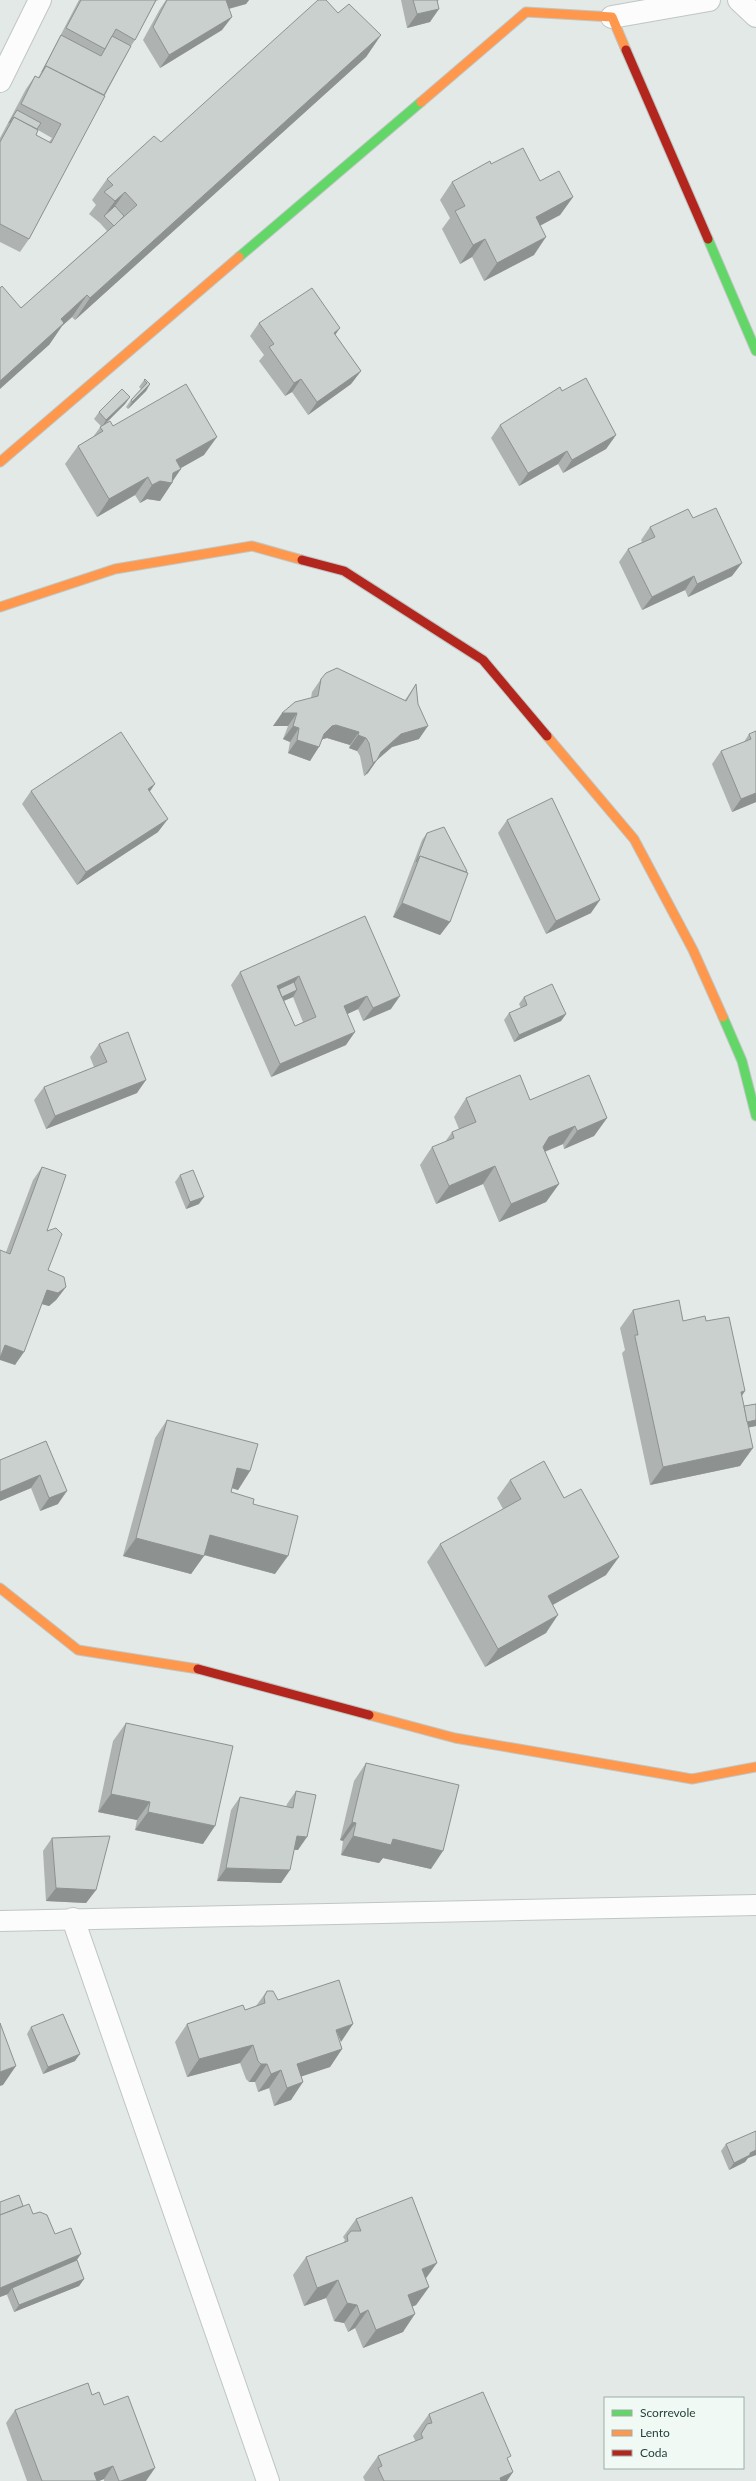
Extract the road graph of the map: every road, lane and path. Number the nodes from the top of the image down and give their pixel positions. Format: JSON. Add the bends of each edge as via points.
{"nodes":[{"id":1,"x":40,"y":0,"type":"edge"},
{"id":2,"x":710,"y":0,"type":"edge"},
{"id":3,"x":739,"y":0,"type":"edge"},
{"id":4,"x":756,"y":16,"type":"edge"},
{"id":5,"x":612,"y":17,"type":"junction"},
{"id":6,"x":0,"y":81,"type":"edge"},
{"id":7,"x":756,"y":351,"type":"edge"},
{"id":8,"x":0,"y":462,"type":"edge"},
{"id":9,"x":0,"y":607,"type":"edge"},
{"id":10,"x":756,"y":1116,"type":"edge"},
{"id":11,"x":0,"y":1588,"type":"edge"},
{"id":12,"x":756,"y":1767,"type":"edge"},
{"id":13,"x":756,"y":1905,"type":"edge"},
{"id":14,"x":74,"y":1919,"type":"junction"},
{"id":15,"x":0,"y":1920,"type":"edge"},
{"id":16,"x":268,"y":2481,"type":"edge"}],
"edges":[{"from":1,"to":6,"type":"street"},
{"from":2,"to":5,"type":"street"},
{"from":3,"to":4,"type":"street"},
{"from":5,"to":7,"type":"street"},
{"from":5,"to":8,"type":"street","via":[[526,12]]},
{"from":9,"to":10,"type":"street","via":[[115,569],[252,546],[344,571],[483,660],[634,839],[693,950],[742,1061]]},
{"from":11,"to":12,"type":"street","via":[[78,1650],[196,1669],[455,1738],[692,1779]]},
{"from":13,"to":14,"type":"lane"},
{"from":14,"to":15,"type":"lane"},
{"from":14,"to":16,"type":"street"}]}
